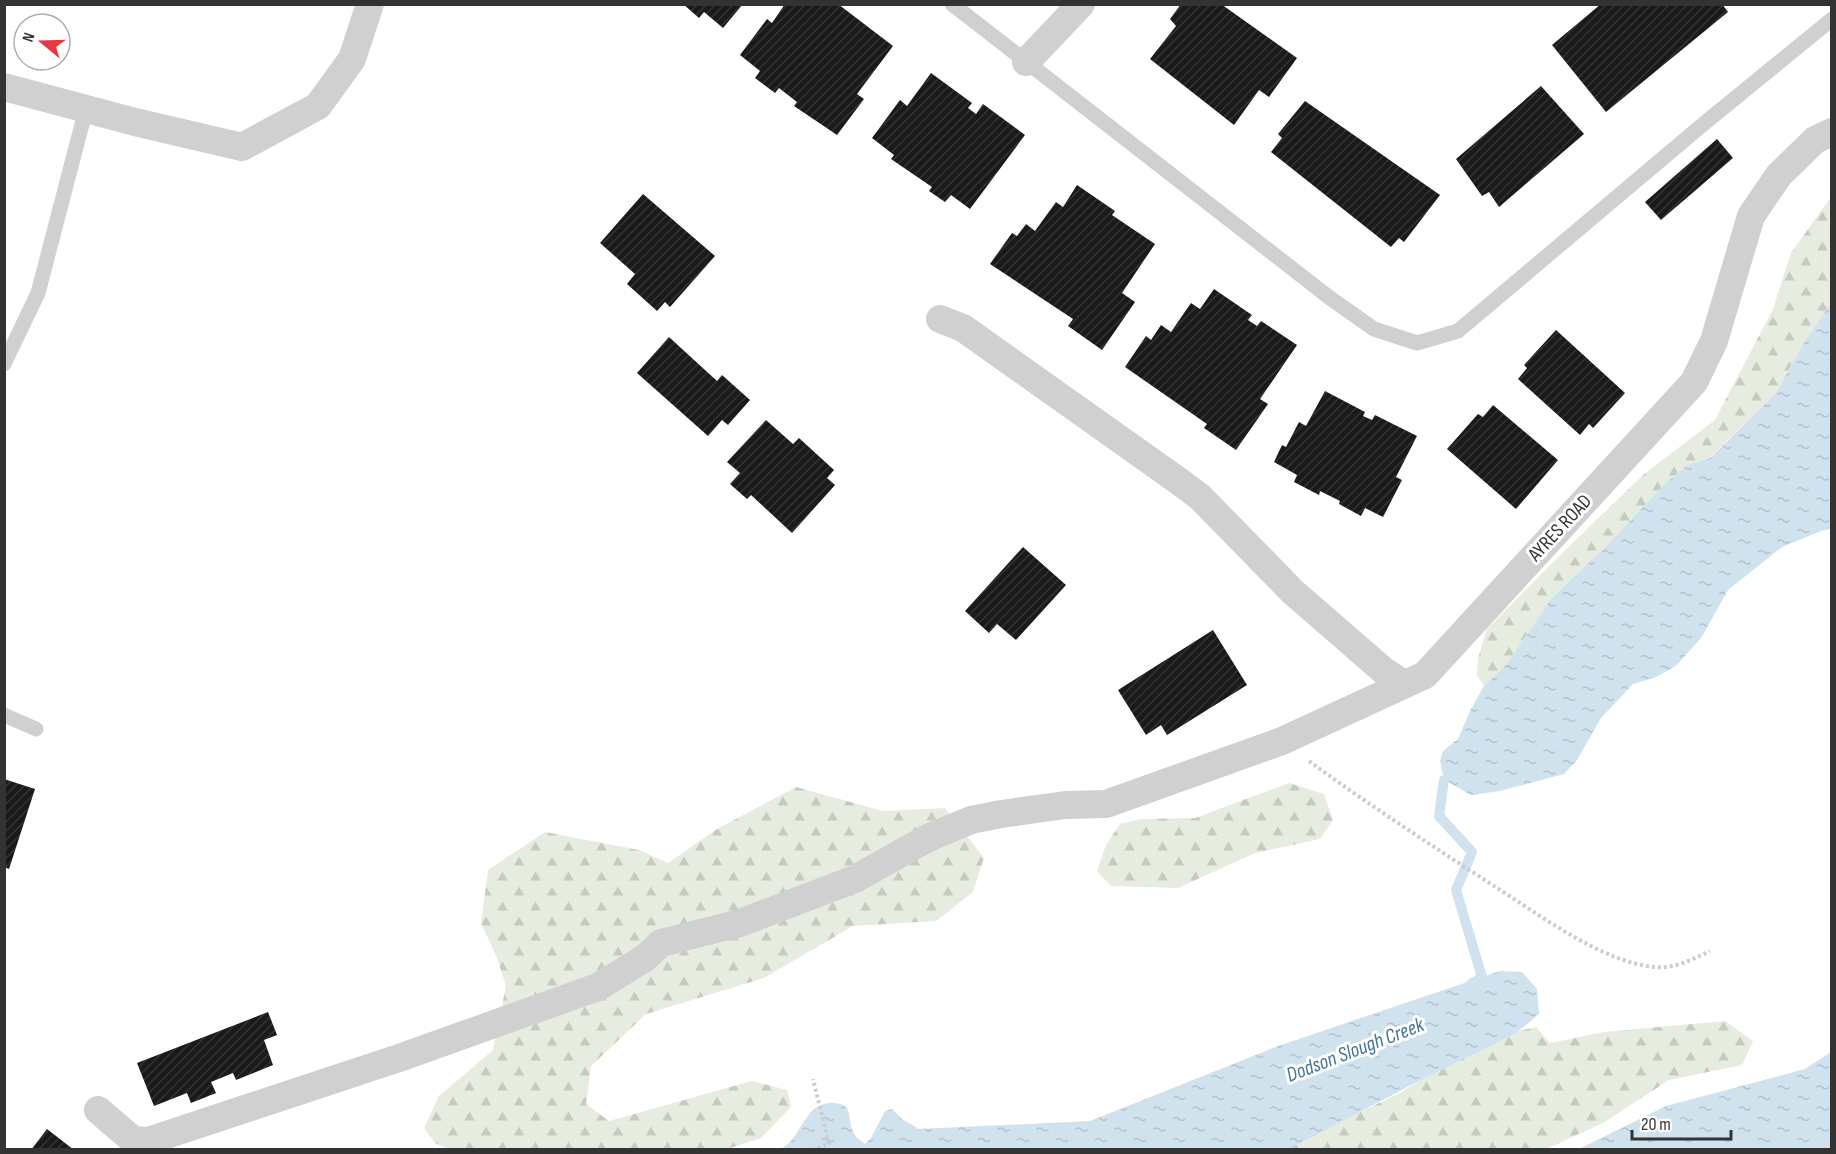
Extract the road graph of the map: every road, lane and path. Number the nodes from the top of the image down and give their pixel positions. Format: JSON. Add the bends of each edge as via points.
{"nodes":[{"id":1,"x":370,"y":4,"type":"edge"},
{"id":2,"x":952,"y":4,"type":"edge"},
{"id":3,"x":1081,"y":4,"type":"edge"},
{"id":4,"x":1832,"y":19,"type":"edge"},
{"id":5,"x":1026,"y":62,"type":"junction"},
{"id":6,"x":4,"y":87,"type":"edge"},
{"id":7,"x":86,"y":109,"type":"junction"},
{"id":8,"x":1832,"y":132,"type":"edge"},
{"id":9,"x":940,"y":319,"type":"dead end"},
{"id":10,"x":4,"y":364,"type":"edge"},
{"id":11,"x":1404,"y":684,"type":"junction"},
{"id":12,"x":4,"y":716,"type":"edge"},
{"id":13,"x":36,"y":729,"type":"dead end"},
{"id":14,"x":1282,"y":741,"type":"junction"},
{"id":15,"x":1710,"y":951,"type":"dead end"},
{"id":16,"x":813,"y":1079,"type":"dead end"},
{"id":17,"x":98,"y":1110,"type":"dead end"},
{"id":18,"x":812,"y":1149,"type":"edge"}],
"edges":[{"from":1,"to":7,"type":"street","via":[[352,59],[318,106],[242,147]]},
{"from":2,"to":5,"type":"lane"},
{"from":3,"to":5,"type":"street"},
{"from":4,"to":5,"type":"lane","via":[[1458,332],[1417,343],[1374,329],[1330,298]]},
{"from":6,"to":7,"type":"street"},
{"from":7,"to":10,"type":"lane","via":[[38,293]]},
{"from":8,"to":11,"type":"street","name":"AYRES ROAD","via":[[1815,140],[1779,175],[1751,216],[1714,341],[1694,382],[1425,675]]},
{"from":9,"to":11,"type":"street","via":[[963,328],[1200,497],[1293,592]]},
{"from":11,"to":14,"type":"street","name":"AYRES ROAD"},
{"from":12,"to":13,"type":"lane"},
{"from":14,"to":15,"type":"path","via":[[1373,808],[1552,923],[1614,957],[1654,967],[1686,962]]},
{"from":14,"to":17,"type":"street","name":"AYRES ROAD","via":[[1106,804],[1065,805],[971,820],[844,883],[740,923],[662,943],[598,987],[148,1141],[134,1140]]},
{"from":16,"to":18,"type":"path","via":[[829,1144]]}]}
